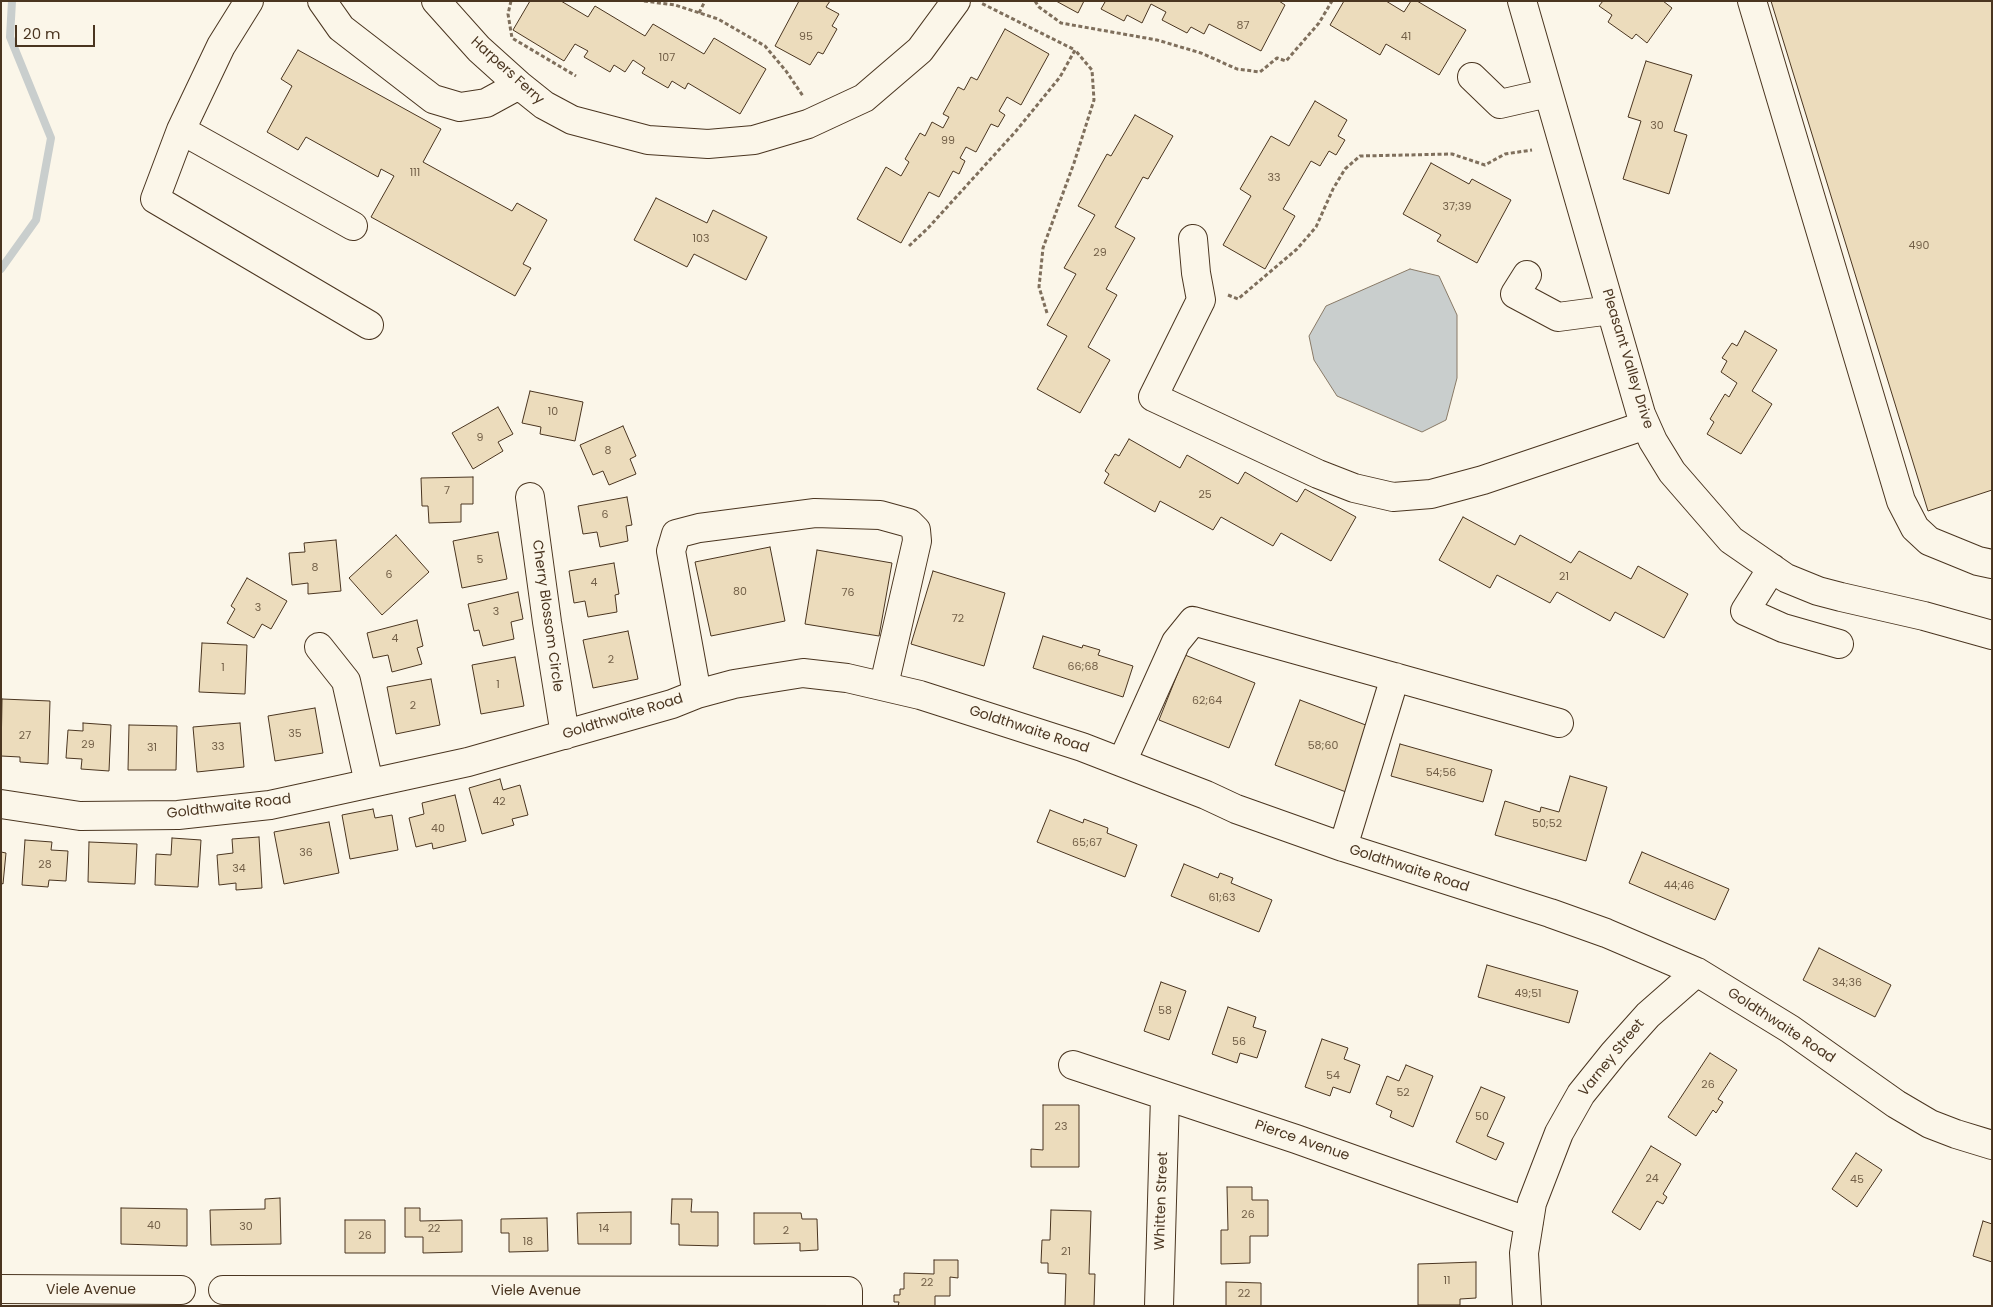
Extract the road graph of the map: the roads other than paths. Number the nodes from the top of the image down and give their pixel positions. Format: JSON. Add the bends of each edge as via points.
{"nodes":[{"id":1,"x":249,"y":1,"type":"edge"},
{"id":2,"x":322,"y":1,"type":"edge"},
{"id":3,"x":436,"y":1,"type":"edge"},
{"id":4,"x":956,"y":1,"type":"edge"},
{"id":5,"x":1522,"y":1,"type":"edge"},
{"id":6,"x":1752,"y":1,"type":"edge"},
{"id":7,"x":1472,"y":77,"type":"dead end"},
{"id":8,"x":518,"y":85,"type":"junction"},
{"id":9,"x":1548,"y":93,"type":"junction"},
{"id":10,"x":181,"y":130,"type":"junction"},
{"id":11,"x":353,"y":226,"type":"dead end"},
{"id":12,"x":1193,"y":239,"type":"dead end"},
{"id":13,"x":1527,"y":275,"type":"dead end"},
{"id":14,"x":1611,"y":310,"type":"junction"},
{"id":15,"x":369,"y":325,"type":"dead end"},
{"id":16,"x":1646,"y":425,"type":"junction"},
{"id":17,"x":530,"y":497,"type":"dead end"},
{"id":18,"x":1992,"y":564,"type":"edge"},
{"id":19,"x":1772,"y":568,"type":"junction"},
{"id":20,"x":1992,"y":635,"type":"edge"},
{"id":21,"x":1840,"y":644,"type":"dead end"},
{"id":22,"x":319,"y":647,"type":"dead end"},
{"id":23,"x":1395,"y":677,"type":"junction"},
{"id":24,"x":884,"y":686,"type":"junction"},
{"id":25,"x":697,"y":694,"type":"junction"},
{"id":26,"x":1559,"y":723,"type":"dead end"},
{"id":27,"x":565,"y":735,"type":"junction"},
{"id":28,"x":1122,"y":762,"type":"junction"},
{"id":29,"x":369,"y":783,"type":"junction"},
{"id":30,"x":1,"y":804,"type":"edge"},
{"id":31,"x":1343,"y":847,"type":"junction"},
{"id":32,"x":1697,"y":972,"type":"junction"},
{"id":33,"x":1073,"y":1066,"type":"dead end"},
{"id":34,"x":1166,"y":1096,"type":"junction"},
{"id":35,"x":1992,"y":1145,"type":"edge"},
{"id":36,"x":1529,"y":1222,"type":"junction"},
{"id":37,"x":1,"y":1289,"type":"edge"},
{"id":38,"x":181,"y":1290,"type":"dead end"},
{"id":39,"x":224,"y":1290,"type":"dead end"},
{"id":40,"x":49,"y":1298,"type":"edge"},
{"id":41,"x":848,"y":1298,"type":"edge"},
{"id":42,"x":1159,"y":1306,"type":"edge"},
{"id":43,"x":1527,"y":1306,"type":"edge"}],
"edges":[{"from":1,"to":10,"type":"street","via":[[221,46]]},
{"from":2,"to":8,"type":"street","via":[[341,28],[433,100],[460,107],[486,104]]},
{"from":3,"to":8,"type":"street","name":"Harpers Ferry","via":[[479,49]]},
{"from":4,"to":8,"type":"street","name":"Harpers Ferry","via":[[920,50],[864,98],[818,120],[754,140],[708,144],[648,140],[572,120],[544,105]]},
{"from":5,"to":9,"type":"street","name":"Pleasant Valley Drive"},
{"from":6,"to":18,"type":"street","via":[[1901,502],[1915,528],[1929,541]]},
{"from":7,"to":9,"type":"street","via":[[1500,104]]},
{"from":9,"to":14,"type":"street","name":"Pleasant Valley Drive"},
{"from":10,"to":11,"type":"street"},
{"from":10,"to":15,"type":"street","via":[[155,199]]},
{"from":12,"to":16,"type":"street","via":[[1201,300],[1153,397],[1276,456],[1354,488],[1393,497],[1431,494]]},
{"from":13,"to":14,"type":"street","via":[[1515,294],[1558,316]]},
{"from":14,"to":16,"type":"street","name":"Pleasant Valley Drive"},
{"from":16,"to":19,"type":"street","name":"Pleasant Valley Drive","via":[[1672,472],[1696,501],[1731,540]]},
{"from":17,"to":27,"type":"street","name":"Cherry Blossom Circle"},
{"from":19,"to":20,"type":"street","name":"Pleasant Valley Drive","via":[[1786,578],[1818,591]]},
{"from":19,"to":21,"type":"street","via":[[1745,611],[1783,628]]},
{"from":22,"to":29,"type":"street","via":[[346,681]]},
{"from":23,"to":26,"type":"street"},
{"from":23,"to":28,"type":"street","via":[[1193,621],[1176,642]]},
{"from":23,"to":31,"type":"street"},
{"from":24,"to":25,"type":"street","name":"Goldthwaite Road","via":[[803,673],[734,684]]},
{"from":24,"to":25,"type":"street","via":[[917,541],[916,530],[909,523],[880,515],[815,513],[676,534],[671,552]]},
{"from":24,"to":28,"type":"street","name":"Goldthwaite Road"},
{"from":25,"to":27,"type":"street","name":"Goldthwaite Road"},
{"from":27,"to":29,"type":"street","name":"Goldthwaite Road","via":[[468,762]]},
{"from":28,"to":31,"type":"street","name":"Goldthwaite Road","via":[[1236,809]]},
{"from":29,"to":30,"type":"street","name":"Goldthwaite Road","via":[[270,805],[178,815],[80,816]]},
{"from":31,"to":32,"type":"street","name":"Goldthwaite Road","via":[[1550,913]]},
{"from":32,"to":35,"type":"street","name":"Goldthwaite Road","via":[[1930,1124]]},
{"from":32,"to":36,"type":"street","name":"Varney Street","via":[[1648,1015],[1581,1094],[1559,1133],[1532,1203]]},
{"from":33,"to":34,"type":"street","name":"Pierce Avenue"},
{"from":34,"to":36,"type":"street","name":"Pierce Avenue"},
{"from":34,"to":42,"type":"street","name":"Whitten Street"},
{"from":36,"to":43,"type":"street","name":"Varney Street","via":[[1524,1253]]},
{"from":37,"to":40,"type":"street","name":"Viele Avenue"},
{"from":38,"to":40,"type":"street","name":"Viele Avenue"},
{"from":39,"to":41,"type":"street","name":"Viele Avenue"}]}
